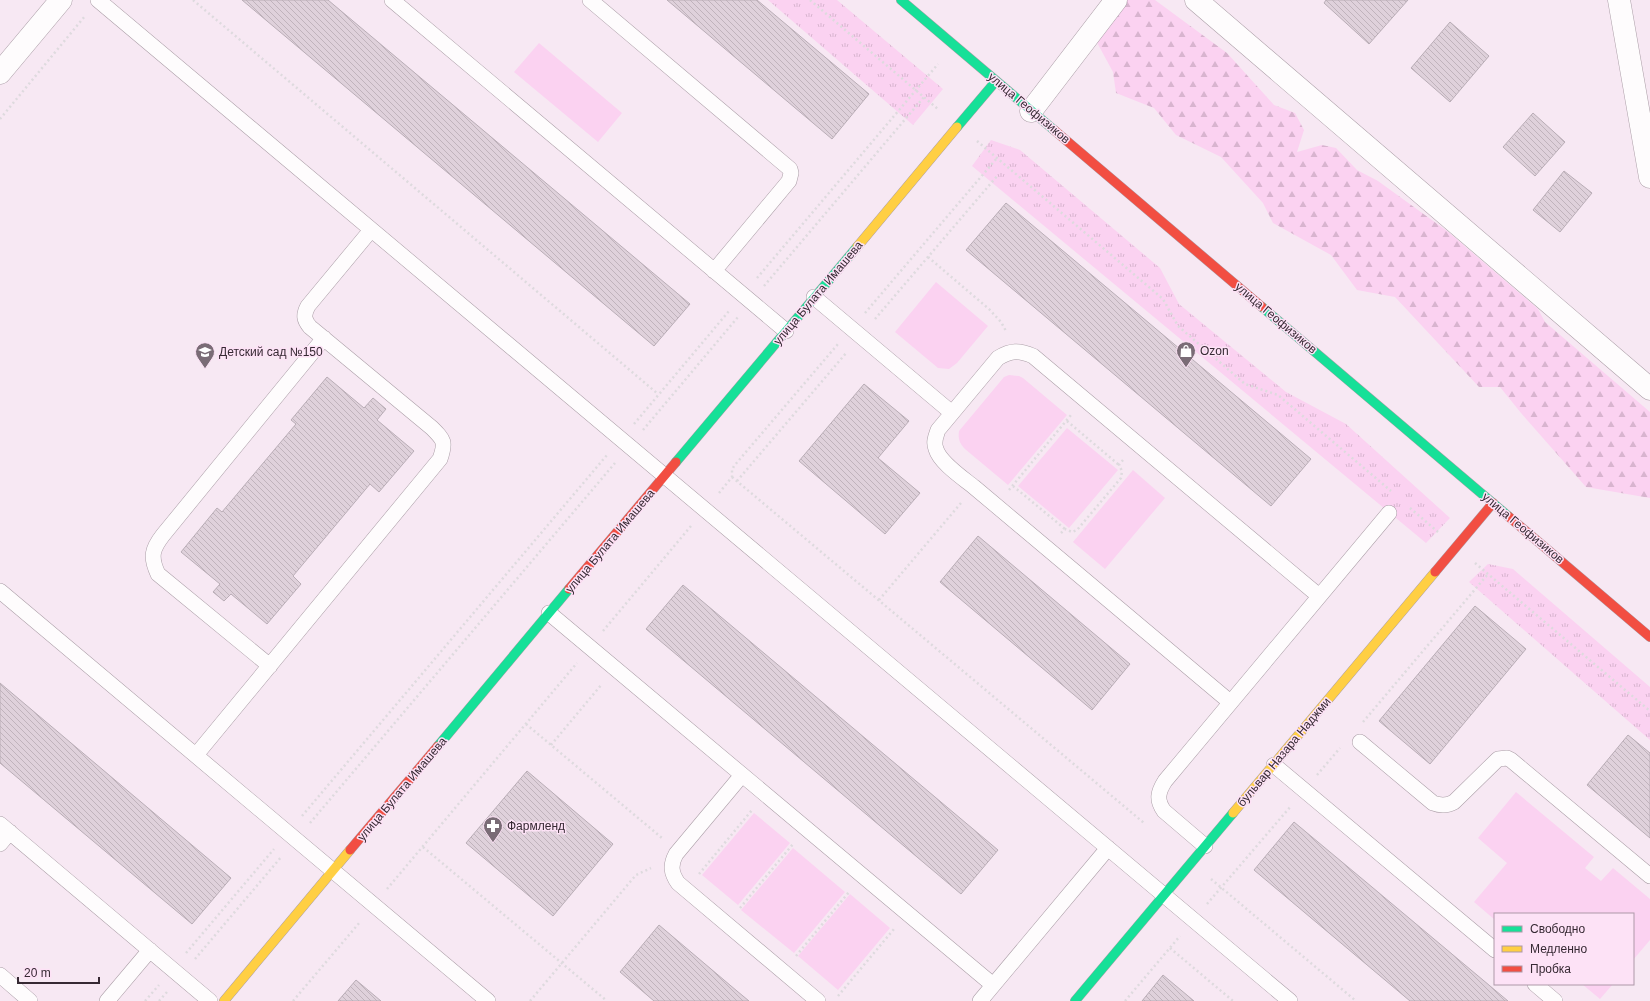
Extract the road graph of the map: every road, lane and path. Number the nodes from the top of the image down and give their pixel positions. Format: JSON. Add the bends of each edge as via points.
{"nodes":[{"id":1,"x":61,"y":0,"type":"edge"},
{"id":2,"x":98,"y":0,"type":"edge"},
{"id":3,"x":193,"y":0,"type":"edge"},
{"id":4,"x":392,"y":0,"type":"edge"},
{"id":5,"x":590,"y":0,"type":"edge"},
{"id":6,"x":810,"y":0,"type":"edge"},
{"id":7,"x":902,"y":0,"type":"edge"},
{"id":8,"x":1116,"y":0,"type":"edge"},
{"id":9,"x":1196,"y":0,"type":"edge"},
{"id":10,"x":1619,"y":0,"type":"edge"},
{"id":11,"x":954,"y":45,"type":"junction"},
{"id":12,"x":0,"y":73,"type":"edge"},
{"id":13,"x":996,"y":81,"type":"junction"},
{"id":14,"x":916,"y":90,"type":"junction"},
{"id":15,"x":924,"y":97,"type":"junction"},
{"id":16,"x":1032,"y":111,"type":"junction"},
{"id":17,"x":0,"y":119,"type":"edge"},
{"id":18,"x":958,"y":126,"type":"junction"},
{"id":19,"x":1650,"y":177,"type":"edge"},
{"id":20,"x":371,"y":230,"type":"junction"},
{"id":21,"x":928,"y":257,"type":"dead end"},
{"id":22,"x":714,"y":271,"type":"junction"},
{"id":23,"x":814,"y":297,"type":"junction"},
{"id":24,"x":747,"y":298,"type":"junction"},
{"id":25,"x":786,"y":331,"type":"junction"},
{"id":26,"x":324,"y":338,"type":"junction"},
{"id":27,"x":1014,"y":351,"type":"junction"},
{"id":28,"x":1245,"y":384,"type":"dead end"},
{"id":29,"x":1650,"y":389,"type":"edge"},
{"id":30,"x":658,"y":394,"type":"junction"},
{"id":31,"x":1085,"y":399,"type":"junction"},
{"id":32,"x":952,"y":413,"type":"junction"},
{"id":33,"x":1067,"y":421,"type":"junction"},
{"id":34,"x":625,"y":442,"type":"junction"},
{"id":35,"x":1137,"y":443,"type":"junction"},
{"id":36,"x":1119,"y":465,"type":"junction"},
{"id":37,"x":665,"y":476,"type":"junction"},
{"id":38,"x":1012,"y":486,"type":"junction"},
{"id":39,"x":974,"y":487,"type":"junction"},
{"id":40,"x":1493,"y":503,"type":"junction"},
{"id":41,"x":996,"y":506,"type":"junction"},
{"id":42,"x":705,"y":510,"type":"junction"},
{"id":43,"x":1389,"y":513,"type":"dead end"},
{"id":44,"x":1064,"y":529,"type":"junction"},
{"id":45,"x":1048,"y":549,"type":"junction"},
{"id":46,"x":0,"y":591,"type":"edge"},
{"id":47,"x":1319,"y":596,"type":"junction"},
{"id":48,"x":879,"y":600,"type":"junction"},
{"id":49,"x":549,"y":613,"type":"junction"},
{"id":50,"x":1650,"y":637,"type":"edge"},
{"id":51,"x":590,"y":647,"type":"junction"},
{"id":52,"x":270,"y":666,"type":"junction"},
{"id":53,"x":615,"y":668,"type":"junction"},
{"id":54,"x":1230,"y":702,"type":"junction"},
{"id":55,"x":526,"y":724,"type":"junction"},
{"id":56,"x":1360,"y":742,"type":"dead end"},
{"id":57,"x":551,"y":745,"type":"junction"},
{"id":58,"x":196,"y":755,"type":"junction"},
{"id":59,"x":1274,"y":765,"type":"junction"},
{"id":60,"x":742,"y":775,"type":"junction"},
{"id":61,"x":765,"y":795,"type":"junction"},
{"id":62,"x":1148,"y":826,"type":"dead end"},
{"id":63,"x":5,"y":828,"type":"edge"},
{"id":64,"x":806,"y":829,"type":"junction"},
{"id":65,"x":292,"y":836,"type":"junction"},
{"id":66,"x":0,"y":844,"type":"edge"},
{"id":67,"x":1205,"y":846,"type":"junction"},
{"id":68,"x":423,"y":847,"type":"junction"},
{"id":69,"x":1108,"y":848,"type":"junction"},
{"id":70,"x":678,"y":851,"type":"junction"},
{"id":71,"x":1191,"y":862,"type":"junction"},
{"id":72,"x":672,"y":866,"type":"junction"},
{"id":73,"x":333,"y":871,"type":"junction"},
{"id":74,"x":862,"y":876,"type":"junction"},
{"id":75,"x":1650,"y":876,"type":"edge"},
{"id":76,"x":685,"y":890,"type":"junction"},
{"id":77,"x":1164,"y":895,"type":"junction"},
{"id":78,"x":374,"y":905,"type":"junction"},
{"id":79,"x":907,"y":914,"type":"junction"},
{"id":80,"x":726,"y":924,"type":"junction"},
{"id":81,"x":1170,"y":948,"type":"dead end"},
{"id":82,"x":1494,"y":949,"type":"edge"},
{"id":83,"x":150,"y":950,"type":"junction"},
{"id":84,"x":562,"y":963,"type":"junction"},
{"id":85,"x":783,"y":971,"type":"junction"},
{"id":86,"x":177,"y":972,"type":"junction"},
{"id":87,"x":0,"y":975,"type":"edge"},
{"id":88,"x":1536,"y":985,"type":"edge"},
{"id":89,"x":993,"y":986,"type":"junction"},
{"id":90,"x":1282,"y":998,"type":"edge"},
{"id":91,"x":30,"y":1001,"type":"edge"},
{"id":92,"x":107,"y":1001,"type":"edge"},
{"id":93,"x":145,"y":1001,"type":"edge"},
{"id":94,"x":159,"y":1001,"type":"edge"},
{"id":95,"x":210,"y":1001,"type":"edge"},
{"id":96,"x":224,"y":1001,"type":"edge"},
{"id":97,"x":293,"y":1001,"type":"edge"},
{"id":98,"x":488,"y":1001,"type":"edge"},
{"id":99,"x":530,"y":1001,"type":"edge"},
{"id":100,"x":607,"y":1001,"type":"edge"},
{"id":101,"x":818,"y":1001,"type":"edge"},
{"id":102,"x":834,"y":1001,"type":"edge"},
{"id":103,"x":980,"y":1001,"type":"edge"},
{"id":104,"x":1075,"y":1001,"type":"edge"},
{"id":105,"x":1233,"y":1001,"type":"edge"},
{"id":106,"x":1356,"y":1001,"type":"edge"},
{"id":107,"x":1555,"y":1001,"type":"edge"}],
"edges":[{"from":1,"to":12,"type":"street"},
{"from":2,"to":17,"type":"path"},
{"from":2,"to":20,"type":"lane"},
{"from":3,"to":30,"type":"path"},
{"from":4,"to":22,"type":"lane"},
{"from":5,"to":22,"type":"lane","via":[[790,169],[789,181]]},
{"from":6,"to":14,"type":"path"},
{"from":7,"to":11,"type":"street","name":"улица Геофизиков"},
{"from":8,"to":16,"type":"street"},
{"from":9,"to":29,"type":"street"},
{"from":10,"to":19,"type":"street"},
{"from":11,"to":13,"type":"street","name":"улица Геофизиков"},
{"from":11,"to":14,"type":"path"},
{"from":13,"to":16,"type":"street","name":"улица Геофизиков"},
{"from":13,"to":18,"type":"street","name":"улица Булата Имашева"},
{"from":14,"to":15,"type":"path"},
{"from":14,"to":24,"type":"path"},
{"from":15,"to":18,"type":"path"},
{"from":15,"to":24,"type":"path"},
{"from":16,"to":40,"type":"street","name":"улица Геофизиков"},
{"from":18,"to":23,"type":"street","name":"улица Булата Имашева"},
{"from":18,"to":28,"type":"path","via":[[1163,299],[1178,326]]},
{"from":20,"to":26,"type":"lane","via":[[305,312],[306,322]]},
{"from":20,"to":34,"type":"lane"},
{"from":21,"to":27,"type":"path","via":[[994,315],[1004,328]]},
{"from":22,"to":24,"type":"lane"},
{"from":23,"to":25,"type":"street","name":"улица Булата Имашева"},
{"from":23,"to":32,"type":"lane"},
{"from":24,"to":25,"type":"lane"},
{"from":24,"to":30,"type":"path"},
{"from":24,"to":34,"type":"path"},
{"from":25,"to":37,"type":"street","name":"улица Булата Имашева"},
{"from":26,"to":52,"type":"lane","via":[[155,544],[153,556],[158,574]]},
{"from":26,"to":52,"type":"lane","via":[[432,428],[442,438],[444,447],[440,458]]},
{"from":27,"to":31,"type":"lane","via":[[1023,351],[1033,356]]},
{"from":27,"to":32,"type":"lane","via":[[998,358]]},
{"from":30,"to":34,"type":"path"},
{"from":31,"to":33,"type":"path"},
{"from":31,"to":35,"type":"lane"},
{"from":32,"to":39,"type":"lane","via":[[938,430],[934,440],[935,448],[944,462]]},
{"from":33,"to":36,"type":"path"},
{"from":33,"to":38,"type":"path"},
{"from":34,"to":37,"type":"lane"},
{"from":34,"to":65,"type":"path"},
{"from":34,"to":65,"type":"path"},
{"from":35,"to":36,"type":"path"},
{"from":35,"to":47,"type":"lane"},
{"from":36,"to":44,"type":"path","via":[[1122,468],[1122,475],[1077,530],[1072,532]]},
{"from":37,"to":42,"type":"lane"},
{"from":37,"to":49,"type":"street","name":"улица Булата Имашева"},
{"from":38,"to":41,"type":"path"},
{"from":38,"to":44,"type":"path"},
{"from":39,"to":41,"type":"lane"},
{"from":39,"to":48,"type":"path"},
{"from":40,"to":50,"type":"street","name":"улица Геофизиков"},
{"from":40,"to":59,"type":"street","name":"бульвар Назара Наджми"},
{"from":41,"to":45,"type":"lane"},
{"from":42,"to":48,"type":"path","via":[[732,477]]},
{"from":42,"to":51,"type":"path"},
{"from":42,"to":69,"type":"lane"},
{"from":43,"to":47,"type":"lane"},
{"from":44,"to":45,"type":"path"},
{"from":45,"to":54,"type":"lane"},
{"from":46,"to":58,"type":"lane"},
{"from":47,"to":54,"type":"lane"},
{"from":48,"to":62,"type":"path"},
{"from":49,"to":51,"type":"lane"},
{"from":49,"to":73,"type":"street","name":"улица Булата Имашева"},
{"from":51,"to":53,"type":"lane"},
{"from":51,"to":55,"type":"path"},
{"from":52,"to":58,"type":"lane"},
{"from":53,"to":57,"type":"path"},
{"from":53,"to":60,"type":"lane"},
{"from":54,"to":67,"type":"lane","via":[[1159,790],[1158,798],[1164,811]]},
{"from":55,"to":57,"type":"path"},
{"from":55,"to":68,"type":"path"},
{"from":56,"to":75,"type":"lane","via":[[1433,803],[1439,805],[1454,802],[1498,759],[1507,758]]},
{"from":57,"to":70,"type":"path"},
{"from":58,"to":65,"type":"lane"},
{"from":59,"to":67,"type":"street","name":"бульвар Назара Наджми"},
{"from":59,"to":82,"type":"lane"},
{"from":60,"to":61,"type":"lane"},
{"from":60,"to":70,"type":"lane"},
{"from":61,"to":64,"type":"lane"},
{"from":61,"to":76,"type":"path"},
{"from":63,"to":66,"type":"lane"},
{"from":63,"to":83,"type":"lane"},
{"from":64,"to":74,"type":"lane"},
{"from":64,"to":80,"type":"path"},
{"from":65,"to":73,"type":"lane"},
{"from":65,"to":86,"type":"path"},
{"from":65,"to":86,"type":"path"},
{"from":67,"to":71,"type":"street","name":"бульвар Назара Наджми"},
{"from":68,"to":78,"type":"path"},
{"from":68,"to":84,"type":"path"},
{"from":69,"to":77,"type":"lane"},
{"from":69,"to":89,"type":"lane"},
{"from":70,"to":72,"type":"lane"},
{"from":71,"to":77,"type":"street","name":"бульвар Назара Наджми"},
{"from":71,"to":106,"type":"path"},
{"from":72,"to":76,"type":"lane","via":[[674,877]]},
{"from":72,"to":84,"type":"path","via":[[651,868],[636,875]]},
{"from":73,"to":78,"type":"lane"},
{"from":73,"to":96,"type":"street","name":"улица Булата Имашева"},
{"from":74,"to":79,"type":"lane"},
{"from":74,"to":85,"type":"path"},
{"from":76,"to":80,"type":"lane"},
{"from":77,"to":90,"type":"lane"},
{"from":77,"to":104,"type":"street","name":"бульвар Назара Наджми"},
{"from":78,"to":97,"type":"path"},
{"from":78,"to":98,"type":"lane"},
{"from":79,"to":89,"type":"lane"},
{"from":79,"to":102,"type":"path"},
{"from":80,"to":85,"type":"lane"},
{"from":81,"to":105,"type":"path"},
{"from":83,"to":86,"type":"lane"},
{"from":83,"to":92,"type":"lane"},
{"from":84,"to":99,"type":"path"},
{"from":84,"to":100,"type":"path"},
{"from":85,"to":101,"type":"lane"},
{"from":86,"to":93,"type":"path"},
{"from":86,"to":94,"type":"path"},
{"from":86,"to":95,"type":"lane"},
{"from":87,"to":91,"type":"lane"},
{"from":88,"to":107,"type":"lane"},
{"from":89,"to":103,"type":"lane"}]}
